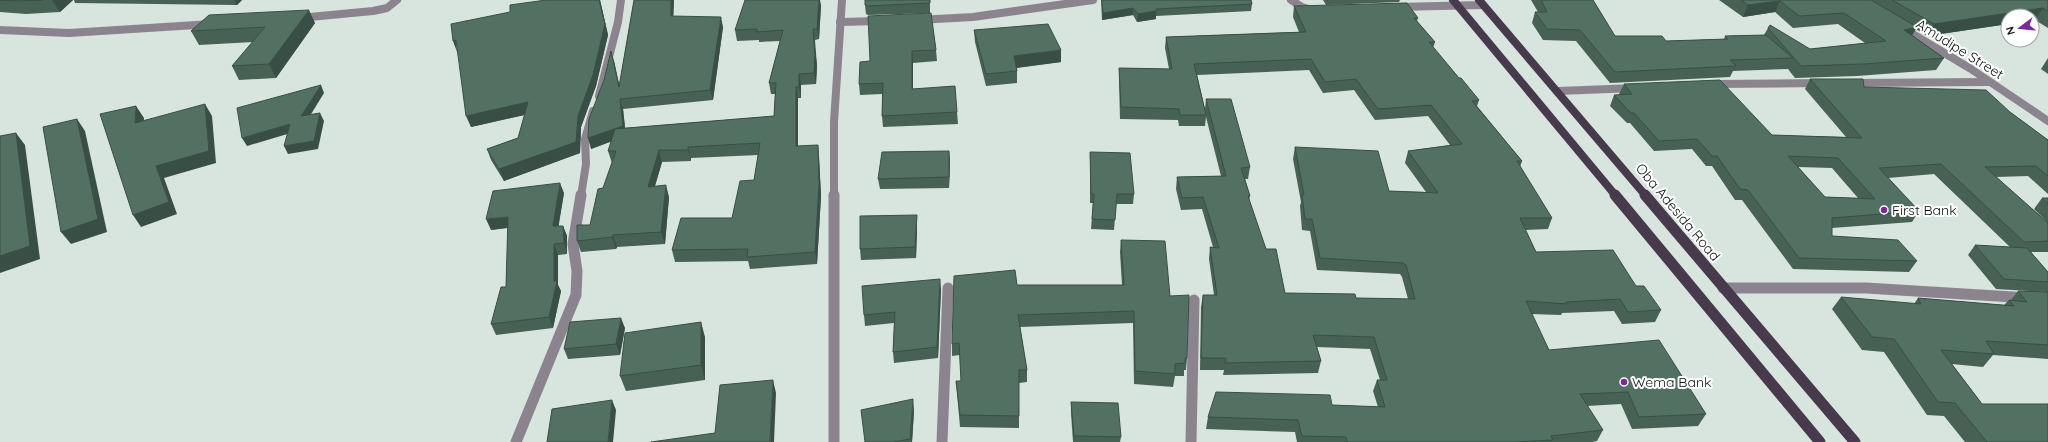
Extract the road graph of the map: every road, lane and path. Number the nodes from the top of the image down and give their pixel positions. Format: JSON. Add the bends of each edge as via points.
{"nodes":[{"id":1,"x":397,"y":0,"type":"edge"},
{"id":2,"x":621,"y":0,"type":"edge"},
{"id":3,"x":842,"y":0,"type":"edge"},
{"id":4,"x":1093,"y":0,"type":"edge"},
{"id":5,"x":1291,"y":0,"type":"edge"},
{"id":6,"x":1455,"y":3,"type":"edge"},
{"id":7,"x":1481,"y":3,"type":"edge"},
{"id":8,"x":1390,"y":8,"type":"edge"},
{"id":9,"x":1324,"y":11,"type":"edge"},
{"id":10,"x":287,"y":19,"type":"edge"},
{"id":11,"x":908,"y":20,"type":"edge"},
{"id":12,"x":886,"y":21,"type":"edge"},
{"id":13,"x":840,"y":22,"type":"junction"},
{"id":14,"x":1894,"y":22,"type":"edge"},
{"id":15,"x":217,"y":24,"type":"edge"},
{"id":16,"x":0,"y":30,"type":"edge"},
{"id":17,"x":1988,"y":82,"type":"junction"},
{"id":18,"x":1828,"y":83,"type":"edge"},
{"id":19,"x":1843,"y":83,"type":"edge"},
{"id":20,"x":1704,"y":85,"type":"edge"},
{"id":21,"x":1642,"y":87,"type":"edge"},
{"id":22,"x":1558,"y":91,"type":"junction"},
{"id":23,"x":2048,"y":121,"type":"edge"},
{"id":24,"x":948,"y":288,"type":"dead end"},
{"id":25,"x":1723,"y":288,"type":"junction"},
{"id":26,"x":2048,"y":299,"type":"edge"},
{"id":27,"x":1194,"y":300,"type":"dead end"},
{"id":28,"x":516,"y":442,"type":"edge"},
{"id":29,"x":834,"y":442,"type":"edge"},
{"id":30,"x":942,"y":442,"type":"edge"},
{"id":31,"x":1191,"y":442,"type":"edge"},
{"id":32,"x":1820,"y":442,"type":"edge"},
{"id":33,"x":1855,"y":442,"type":"edge"}],
"edges":[{"from":1,"to":10,"type":"street","via":[[388,8],[373,12]]},
{"from":2,"to":28,"type":"street","via":[[602,88],[585,139],[586,164],[573,244],[577,271],[576,295]]},
{"from":3,"to":13,"type":"street"},
{"from":4,"to":11,"type":"street","via":[[973,17]]},
{"from":5,"to":9,"type":"street","via":[[1302,7]]},
{"from":6,"to":7,"type":"street"},
{"from":6,"to":8,"type":"street"},
{"from":6,"to":32,"type":"main road"},
{"from":7,"to":22,"type":"main road","name":"Oba Adesida Road"},
{"from":12,"to":13,"type":"street"},
{"from":13,"to":29,"type":"street","via":[[834,122]]},
{"from":14,"to":17,"type":"street","name":"Amudipe Street"},
{"from":15,"to":16,"type":"street","via":[[69,33]]},
{"from":17,"to":19,"type":"street"},
{"from":17,"to":23,"type":"street","name":"Amudipe Street"},
{"from":18,"to":20,"type":"street"},
{"from":21,"to":22,"type":"street"},
{"from":22,"to":25,"type":"main road","name":"Oba Adesida Road"},
{"from":24,"to":30,"type":"street"},
{"from":25,"to":26,"type":"street","via":[[1866,288]]},
{"from":25,"to":33,"type":"main road","name":"Oba Adesida Road"},
{"from":27,"to":31,"type":"street"}]}
